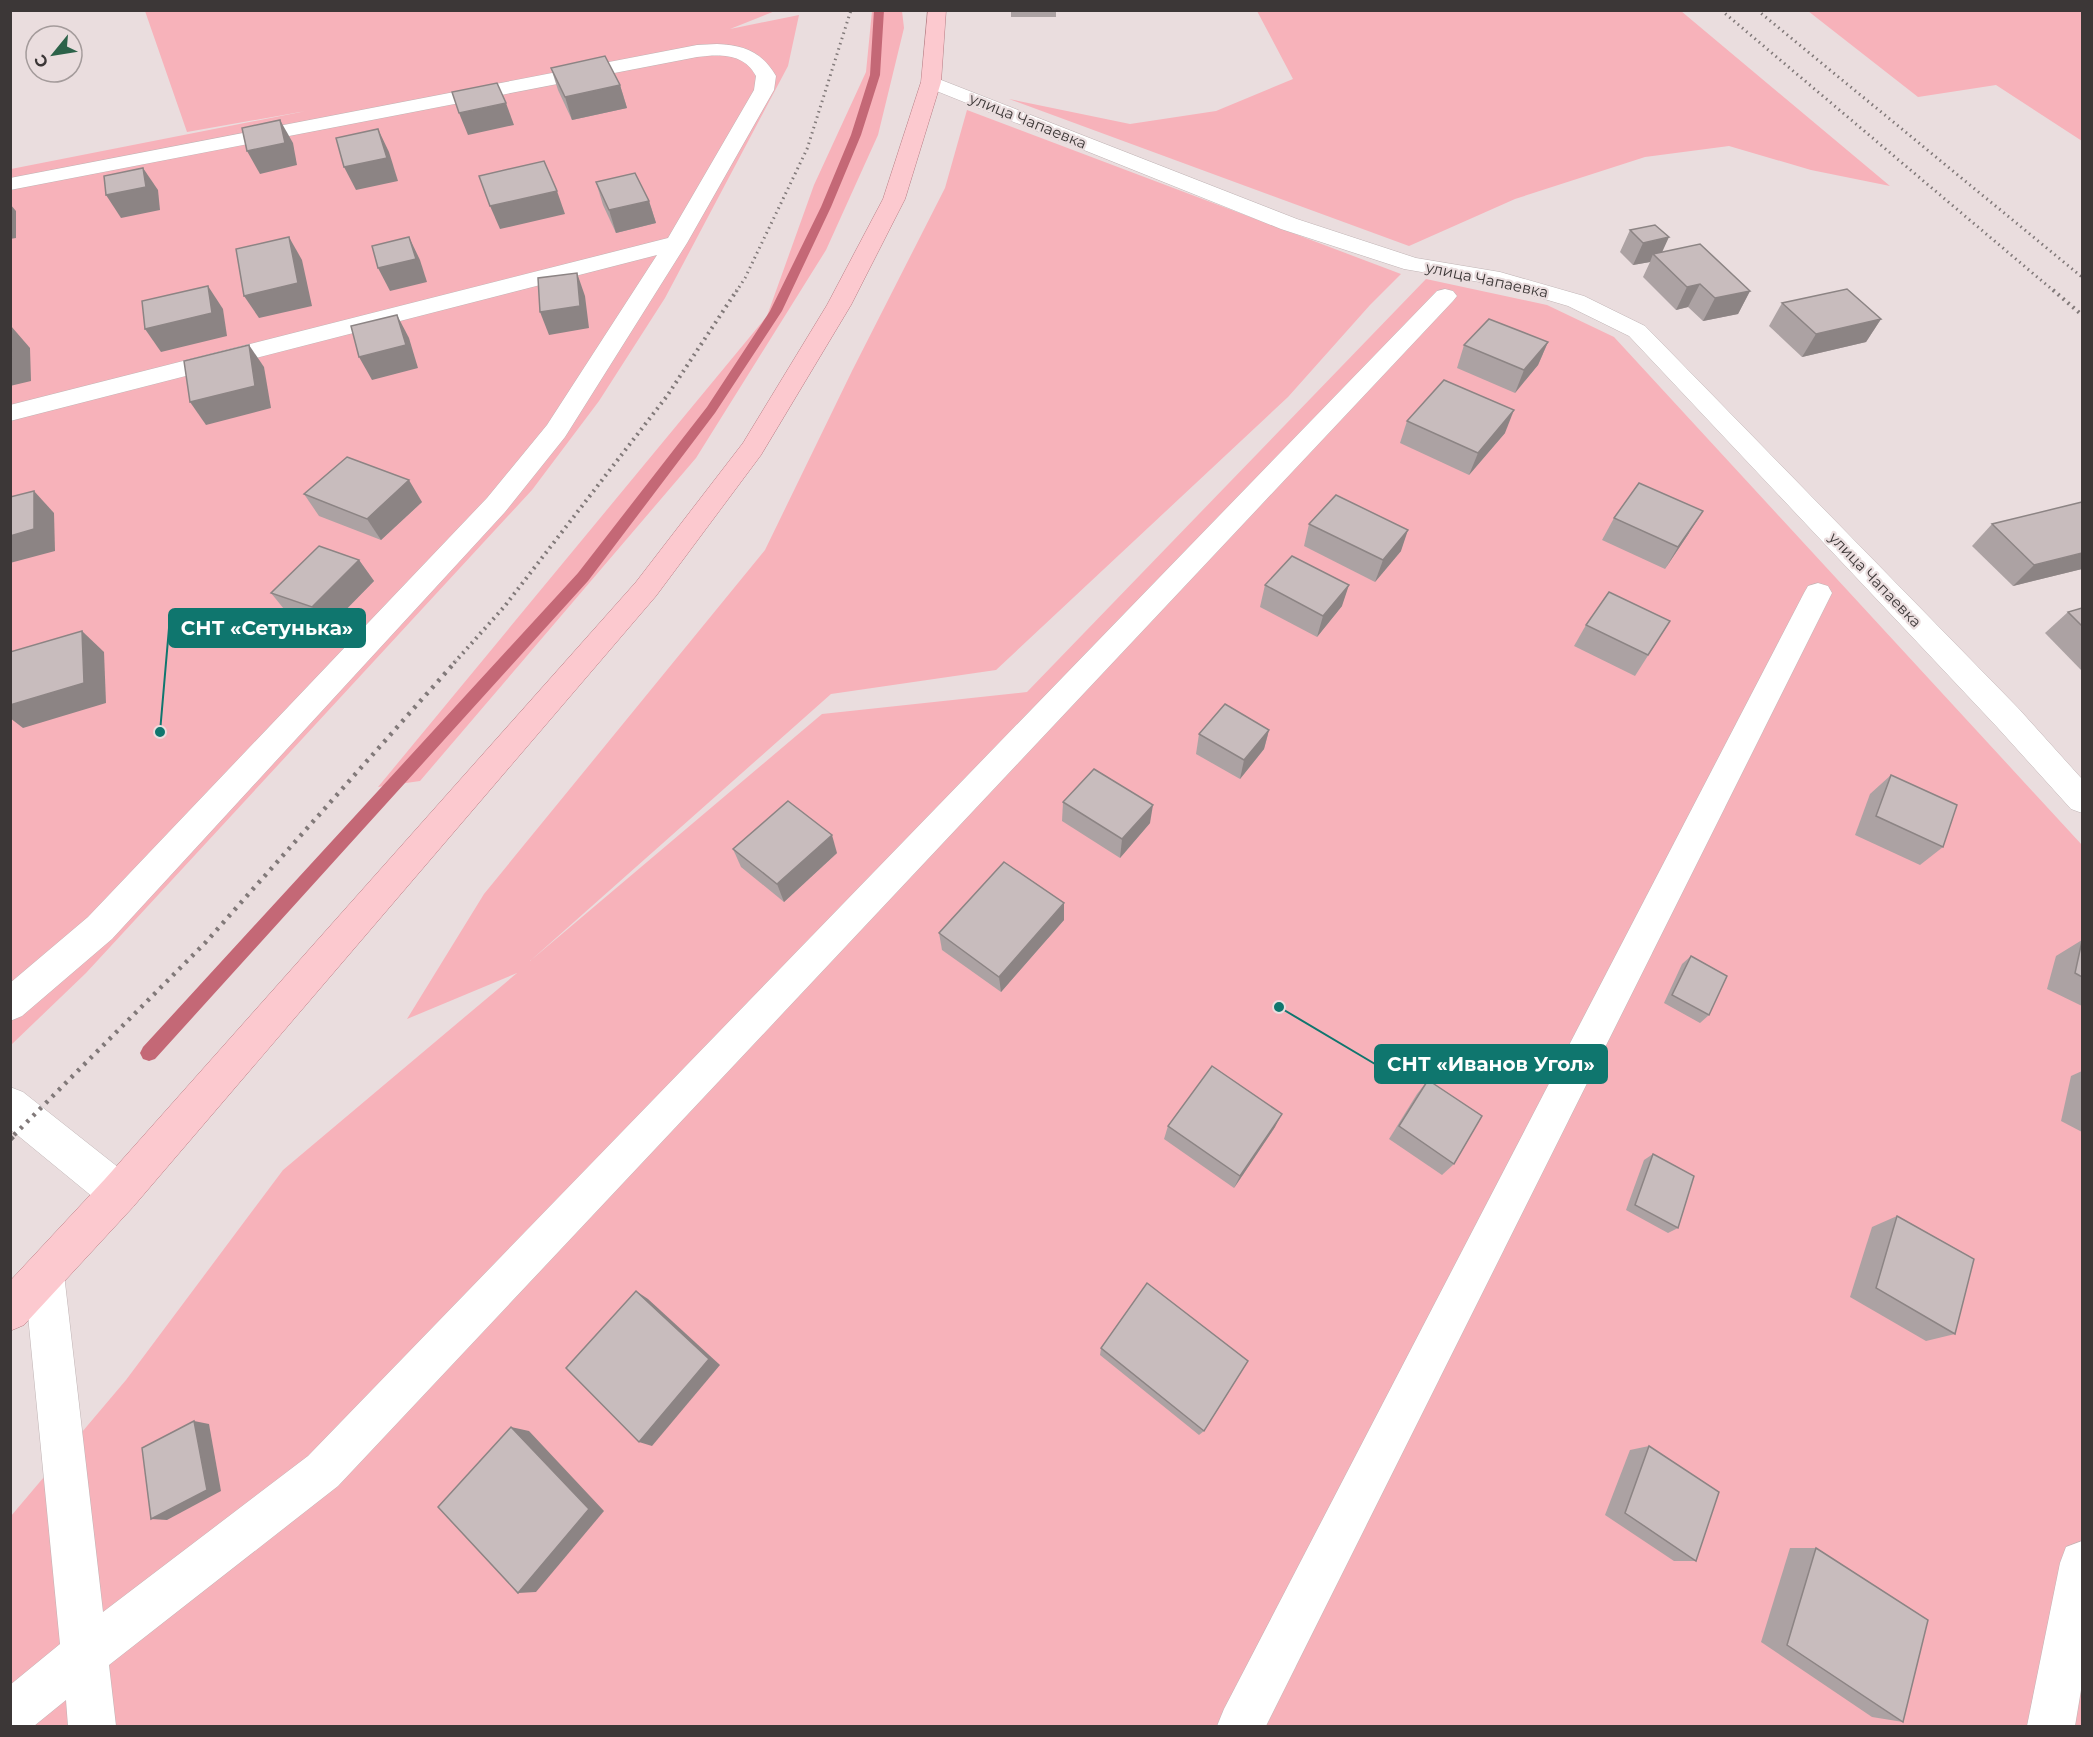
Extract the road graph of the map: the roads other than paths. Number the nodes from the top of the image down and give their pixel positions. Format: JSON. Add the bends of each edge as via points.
{"nodes":[{"id":1,"x":937,"y":10,"type":"edge"},
{"id":2,"x":931,"y":82,"type":"junction"},
{"id":3,"x":10,"y":184,"type":"edge"},
{"id":4,"x":676,"y":243,"type":"junction"},
{"id":5,"x":1445,"y":296,"type":"dead end"},
{"id":6,"x":10,"y":413,"type":"edge"},
{"id":7,"x":1818,"y":593,"type":"dead end"},
{"id":8,"x":2082,"y":800,"type":"edge"},
{"id":9,"x":10,"y":1005,"type":"edge"},
{"id":10,"x":10,"y":1105,"type":"edge"},
{"id":11,"x":119,"y":1193,"type":"junction"},
{"id":12,"x":44,"y":1274,"type":"junction"},
{"id":13,"x":10,"y":1311,"type":"edge"},
{"id":14,"x":2082,"y":1563,"type":"edge"},
{"id":15,"x":85,"y":1654,"type":"junction"},
{"id":16,"x":10,"y":1716,"type":"edge"},
{"id":17,"x":92,"y":1726,"type":"edge"},
{"id":18,"x":1241,"y":1726,"type":"edge"},
{"id":19,"x":2051,"y":1726,"type":"edge"}],
"edges":[{"from":1,"to":2,"type":"main road"},
{"from":2,"to":8,"type":"street","name":"улица Чапаевка","via":[[1289,224],[1413,264],[1500,279],[1576,301],[1636,332],[2008,718]]},
{"from":2,"to":11,"type":"main road","via":[[894,199],[839,305],[752,449],[646,589]]},
{"from":3,"to":4,"type":"street","via":[[698,51],[736,51],[764,69],[767,83]]},
{"from":4,"to":6,"type":"street"},
{"from":4,"to":9,"type":"street","via":[[556,431],[496,505],[100,928]]},
{"from":5,"to":15,"type":"street","via":[[323,1471]]},
{"from":7,"to":18,"type":"street"},
{"from":10,"to":11,"type":"street"},
{"from":11,"to":12,"type":"main road"},
{"from":12,"to":13,"type":"main road"},
{"from":12,"to":15,"type":"street"},
{"from":14,"to":19,"type":"street"},
{"from":15,"to":16,"type":"street"},
{"from":15,"to":17,"type":"street"}]}
